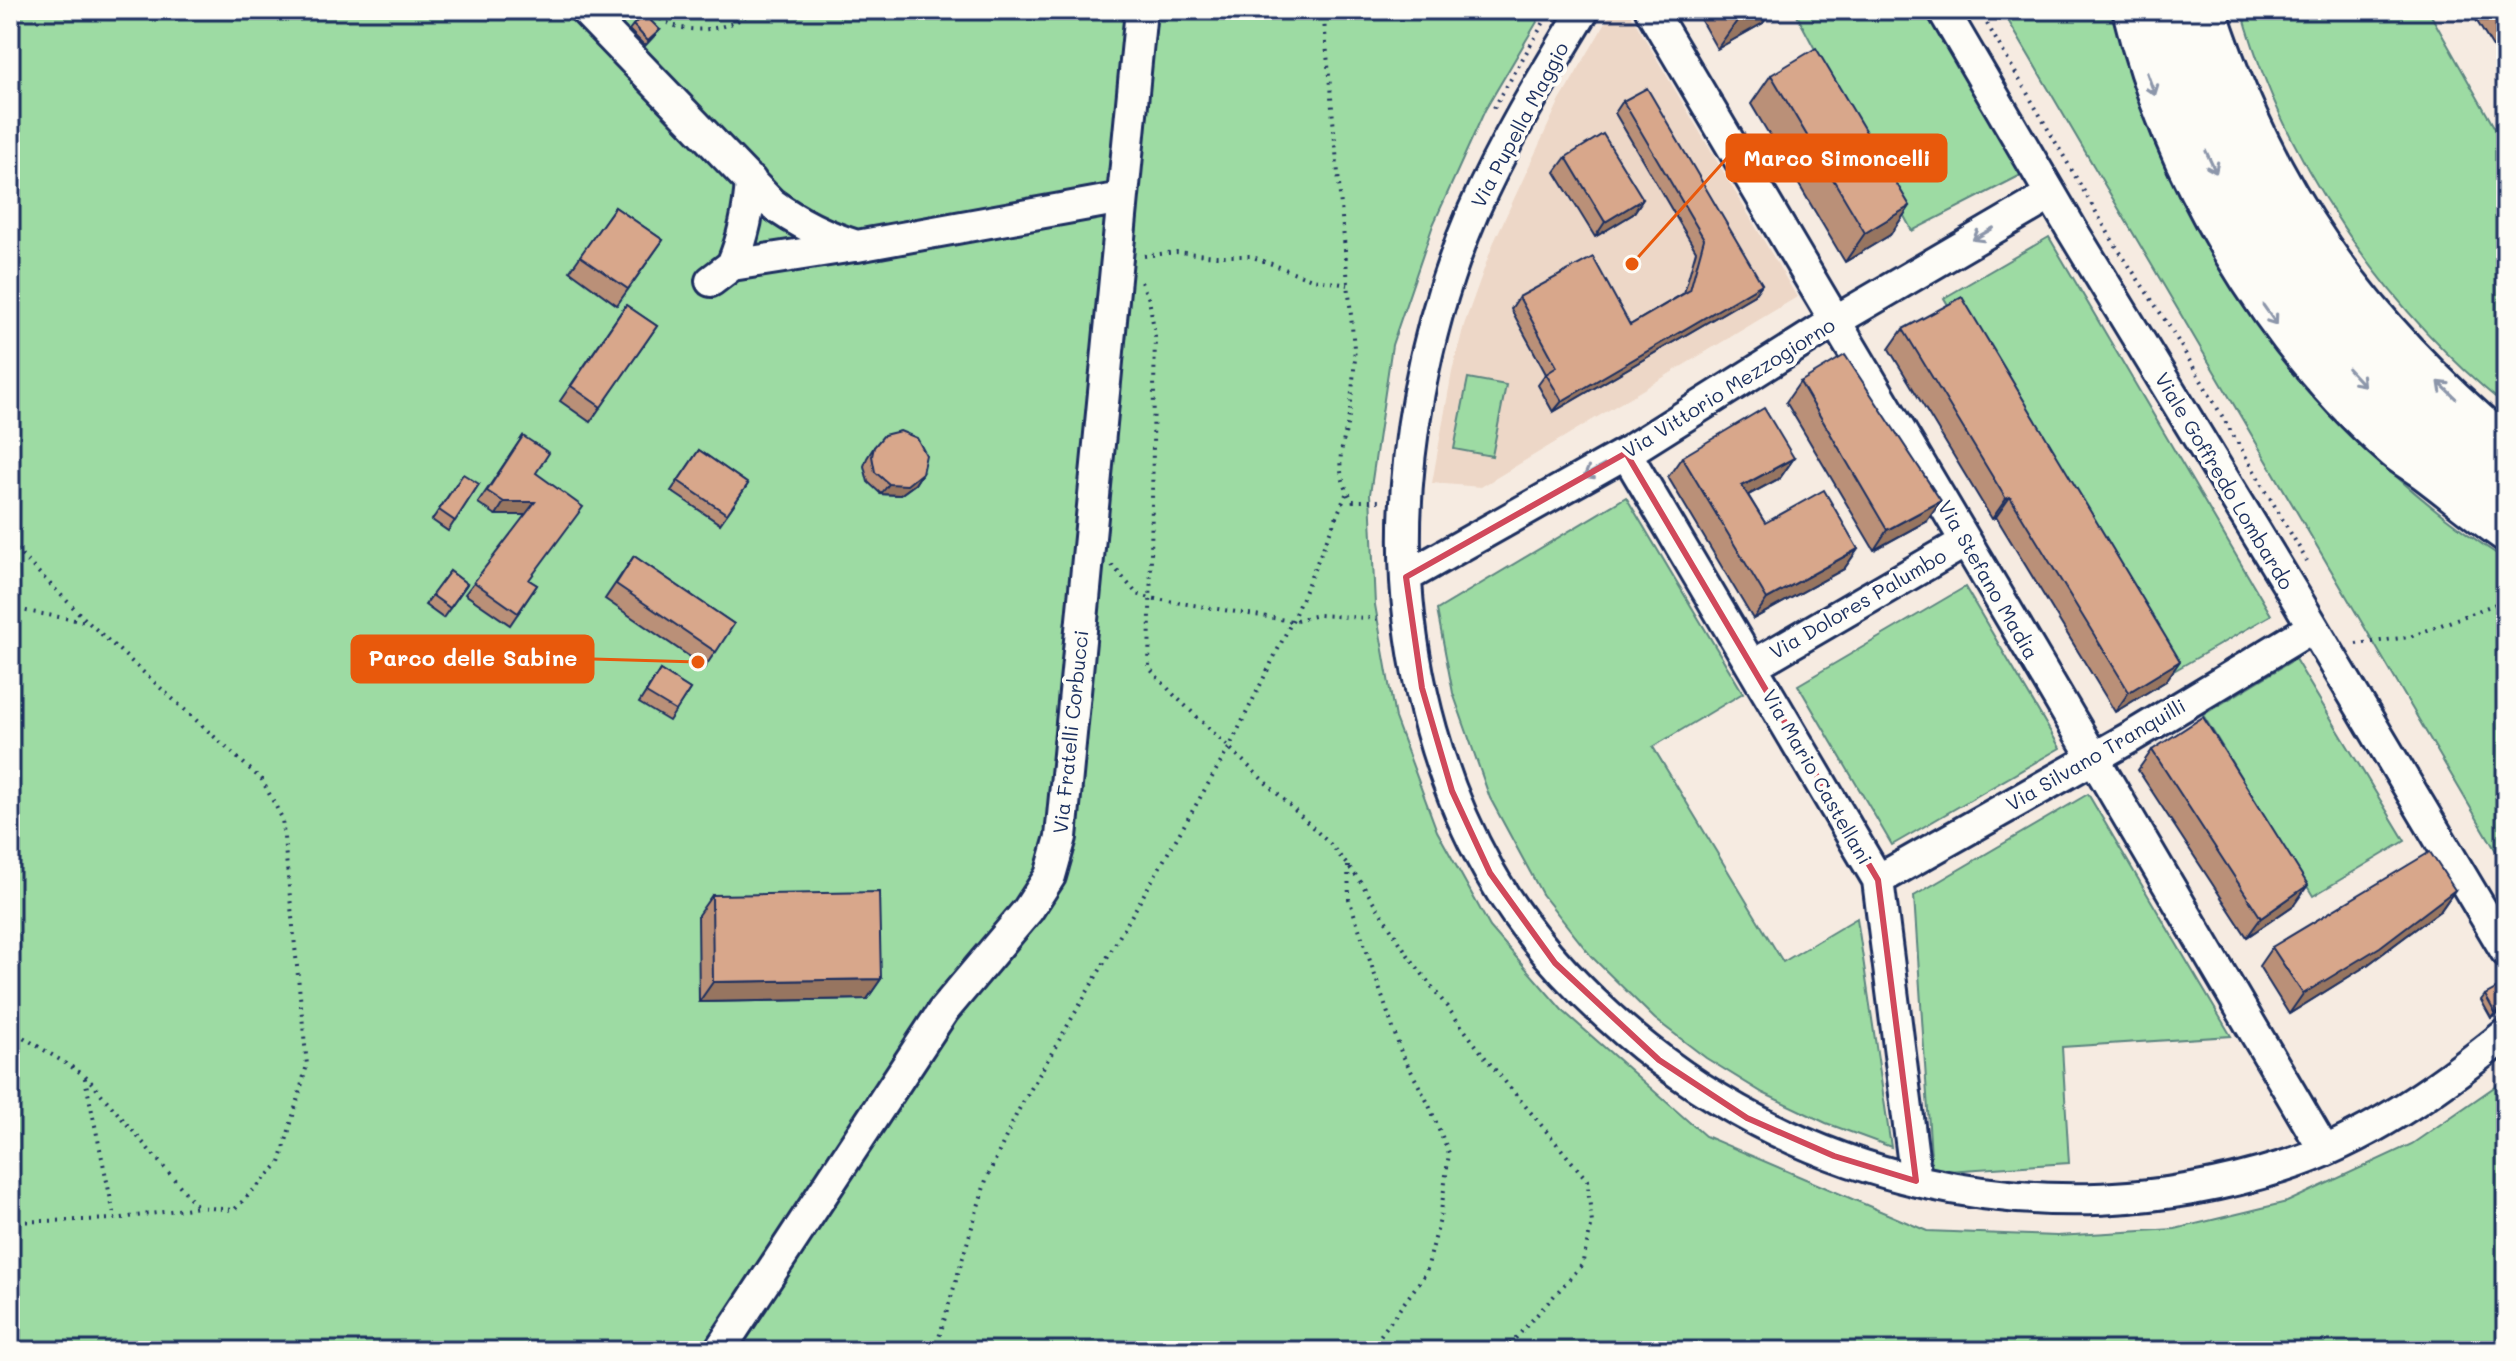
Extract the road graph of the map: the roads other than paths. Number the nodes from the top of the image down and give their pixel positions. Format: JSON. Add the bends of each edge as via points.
{"nodes":[{"id":1,"x":585,"y":10,"type":"edge"},
{"id":2,"x":1141,"y":10,"type":"edge"},
{"id":3,"x":1584,"y":10,"type":"edge"},
{"id":4,"x":1651,"y":10,"type":"edge"},
{"id":5,"x":1943,"y":10,"type":"edge"},
{"id":6,"x":2128,"y":10,"type":"edge"},
{"id":7,"x":2156,"y":10,"type":"edge"},
{"id":8,"x":2186,"y":10,"type":"edge"},
{"id":9,"x":2211,"y":10,"type":"edge"},
{"id":10,"x":751,"y":181,"type":"junction"},
{"id":11,"x":2051,"y":195,"type":"junction"},
{"id":12,"x":1122,"y":198,"type":"junction"},
{"id":13,"x":857,"y":246,"type":"junction"},
{"id":14,"x":1837,"y":320,"type":"junction"},
{"id":15,"x":2506,"y":443,"type":"edge"},
{"id":16,"x":1626,"y":453,"type":"junction"},
{"id":17,"x":2468,"y":459,"type":"junction"},
{"id":18,"x":2506,"y":473,"type":"edge"},
{"id":19,"x":2506,"y":503,"type":"edge"},
{"id":20,"x":2461,"y":505,"type":"junction"},
{"id":21,"x":2506,"y":537,"type":"edge"},
{"id":22,"x":1965,"y":542,"type":"junction"},
{"id":23,"x":1406,"y":577,"type":"junction"},
{"id":24,"x":2313,"y":627,"type":"junction"},
{"id":25,"x":1752,"y":666,"type":"junction"},
{"id":26,"x":2093,"y":758,"type":"junction"},
{"id":27,"x":1878,"y":880,"type":"junction"},
{"id":28,"x":2506,"y":951,"type":"edge"},
{"id":29,"x":2506,"y":1034,"type":"edge"},
{"id":30,"x":2324,"y":1150,"type":"junction"},
{"id":31,"x":1916,"y":1181,"type":"junction"},
{"id":32,"x":719,"y":1351,"type":"edge"}],
"edges":[{"from":1,"to":10,"type":"street"},
{"from":2,"to":12,"type":"street","name":"Via Fratelli Corbucci"},
{"from":3,"to":23,"type":"street","name":"Via Pupella Maggio","via":[[1499,157],[1440,301],[1420,389],[1407,484]]},
{"from":4,"to":14,"type":"street","name":"Via Stefano Madia"},
{"from":5,"to":11,"type":"street","name":"Viale Goffredo Lombardo"},
{"from":6,"to":20,"type":"street","one_way":true,"via":[[2151,87],[2187,174],[2264,306],[2301,357],[2357,418]]},
{"from":7,"to":17,"type":"street","one_way":true,"via":[[2195,127],[2223,187],[2277,278],[2311,325],[2411,434]]},
{"from":8,"to":17,"type":"street","via":[[2221,111],[2287,243],[2345,323]]},
{"from":15,"to":9,"type":"street","one_way":true,"via":[[2451,395],[2351,284],[2265,144]]},
{"from":10,"to":13,"type":"street","via":[[799,223]]},
{"from":10,"to":13,"type":"street","via":[[743,238],[721,273]]},
{"from":11,"to":14,"type":"street","name":"Via Vittorio Mezzogiorno","one_way":true},
{"from":11,"to":24,"type":"street","name":"Viale Goffredo Lombardo"},
{"from":12,"to":13,"type":"street"},
{"from":12,"to":32,"type":"street","name":"Via Fratelli Corbucci","via":[[1123,251],[1061,837],[1050,876],[943,1011]]},
{"from":14,"to":16,"type":"street","name":"Via Vittorio Mezzogiorno"},
{"from":14,"to":22,"type":"street","name":"Via Stefano Madia"},
{"from":15,"to":17,"type":"street"},
{"from":16,"to":23,"type":"street","name":"Via Vittorio Mezzogiorno","one_way":true},
{"from":16,"to":25,"type":"street","name":"Via Mario Castellani"},
{"from":17,"to":18,"type":"street"},
{"from":17,"to":19,"type":"street"},
{"from":17,"to":20,"type":"street"},
{"from":20,"to":21,"type":"street"},
{"from":22,"to":25,"type":"street","name":"Via Dolores Palumbo"},
{"from":22,"to":26,"type":"street","name":"Via Stefano Madia"},
{"from":23,"to":31,"type":"street","name":"Via Pupella Maggio","via":[[1422,688],[1452,791],[1490,873],[1555,963],[1659,1060],[1747,1118],[1834,1156]]},
{"from":24,"to":26,"type":"street","name":"Via Silvano Tranquilli"},
{"from":24,"to":28,"type":"street","name":"Viale Goffredo Lombardo"},
{"from":25,"to":27,"type":"street","name":"Via Mario Castellani"},
{"from":26,"to":27,"type":"street","name":"Via Silvano Tranquilli"},
{"from":26,"to":30,"type":"street","name":"Via Stefano Madia"},
{"from":27,"to":31,"type":"street","name":"Via Mario Castellani"},
{"from":29,"to":30,"type":"street","name":"Via Pupella Maggio","via":[[2424,1096]]},
{"from":30,"to":31,"type":"street","name":"Via Pupella Maggio","via":[[2236,1180],[2128,1198],[2039,1198]]}]}
